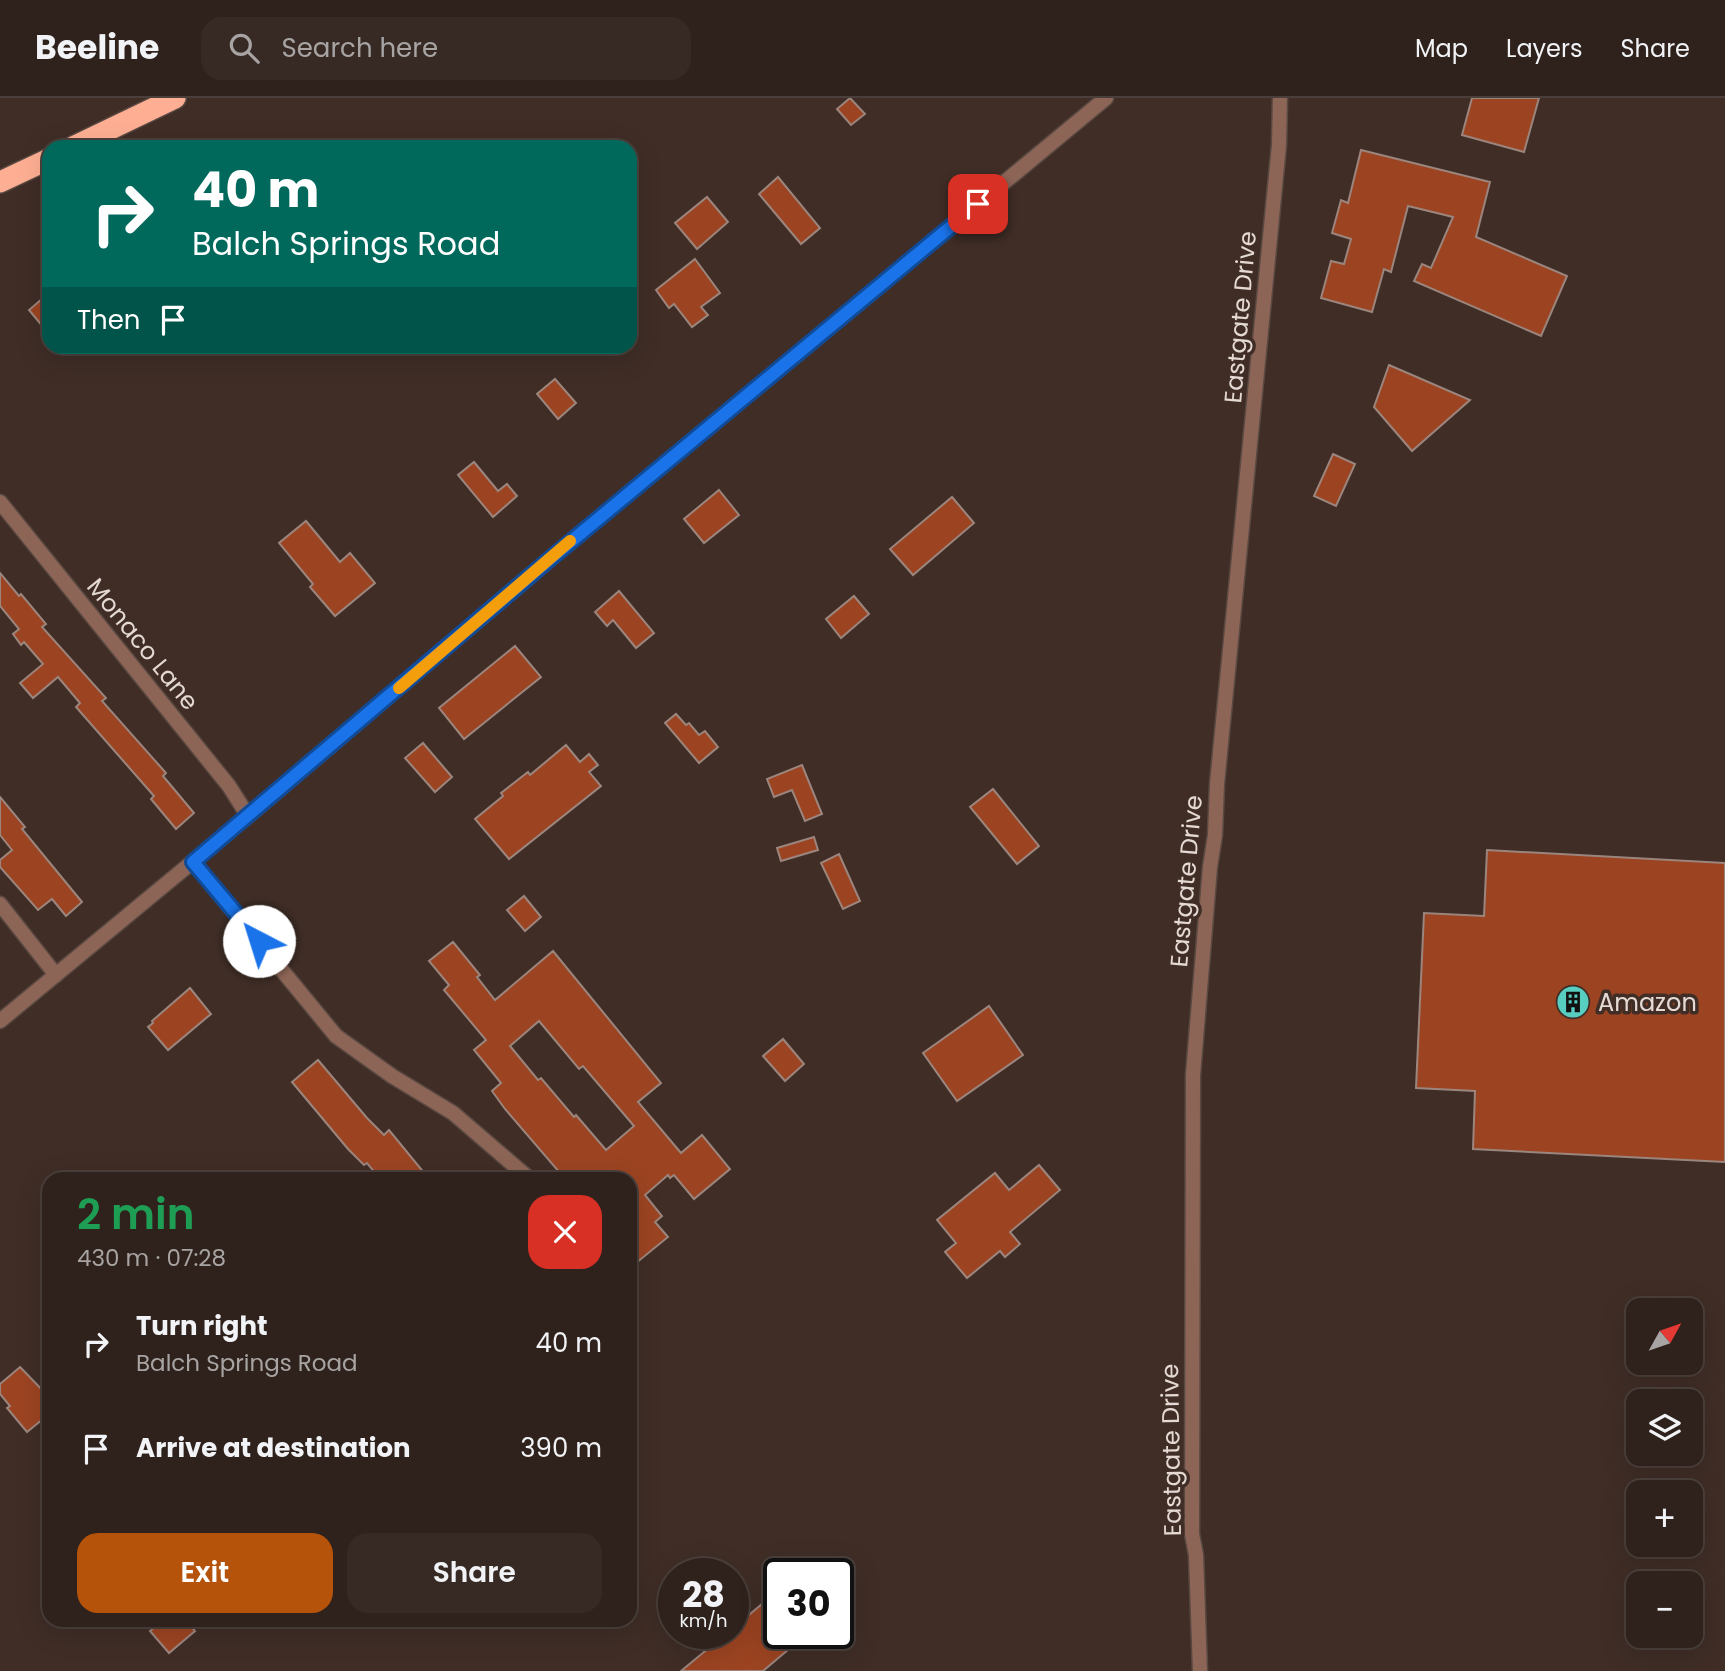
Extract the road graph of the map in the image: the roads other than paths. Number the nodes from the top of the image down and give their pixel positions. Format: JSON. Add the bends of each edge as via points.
{"nodes":[{"id":1,"x":175,"y":98,"type":"edge"},
{"id":2,"x":1106,"y":98,"type":"edge"},
{"id":3,"x":1280,"y":98,"type":"edge"},
{"id":4,"x":88,"y":140,"type":"edge"},
{"id":5,"x":42,"y":162,"type":"edge"},
{"id":6,"x":0,"y":183,"type":"edge"},
{"id":7,"x":0,"y":502,"type":"edge"},
{"id":8,"x":248,"y":816,"type":"junction"},
{"id":9,"x":193,"y":862,"type":"junction"},
{"id":10,"x":0,"y":904,"type":"edge"},
{"id":11,"x":56,"y":975,"type":"junction"},
{"id":12,"x":0,"y":1021,"type":"edge"},
{"id":13,"x":522,"y":1172,"type":"edge"},
{"id":14,"x":1200,"y":1671,"type":"edge"}],
"edges":[{"from":1,"to":4,"type":"highway"},
{"from":2,"to":8,"type":"street"},
{"from":3,"to":14,"type":"street","name":"Eastgate Drive","via":[[1193,1075],[1192,1534]]},
{"from":5,"to":6,"type":"highway"},
{"from":7,"to":8,"type":"street","name":"Monaco Lane","via":[[229,786]]},
{"from":8,"to":9,"type":"street"},
{"from":9,"to":11,"type":"street"},
{"from":9,"to":13,"type":"street","via":[[336,1036],[453,1113]]},
{"from":10,"to":11,"type":"street"},
{"from":11,"to":12,"type":"street"}]}
